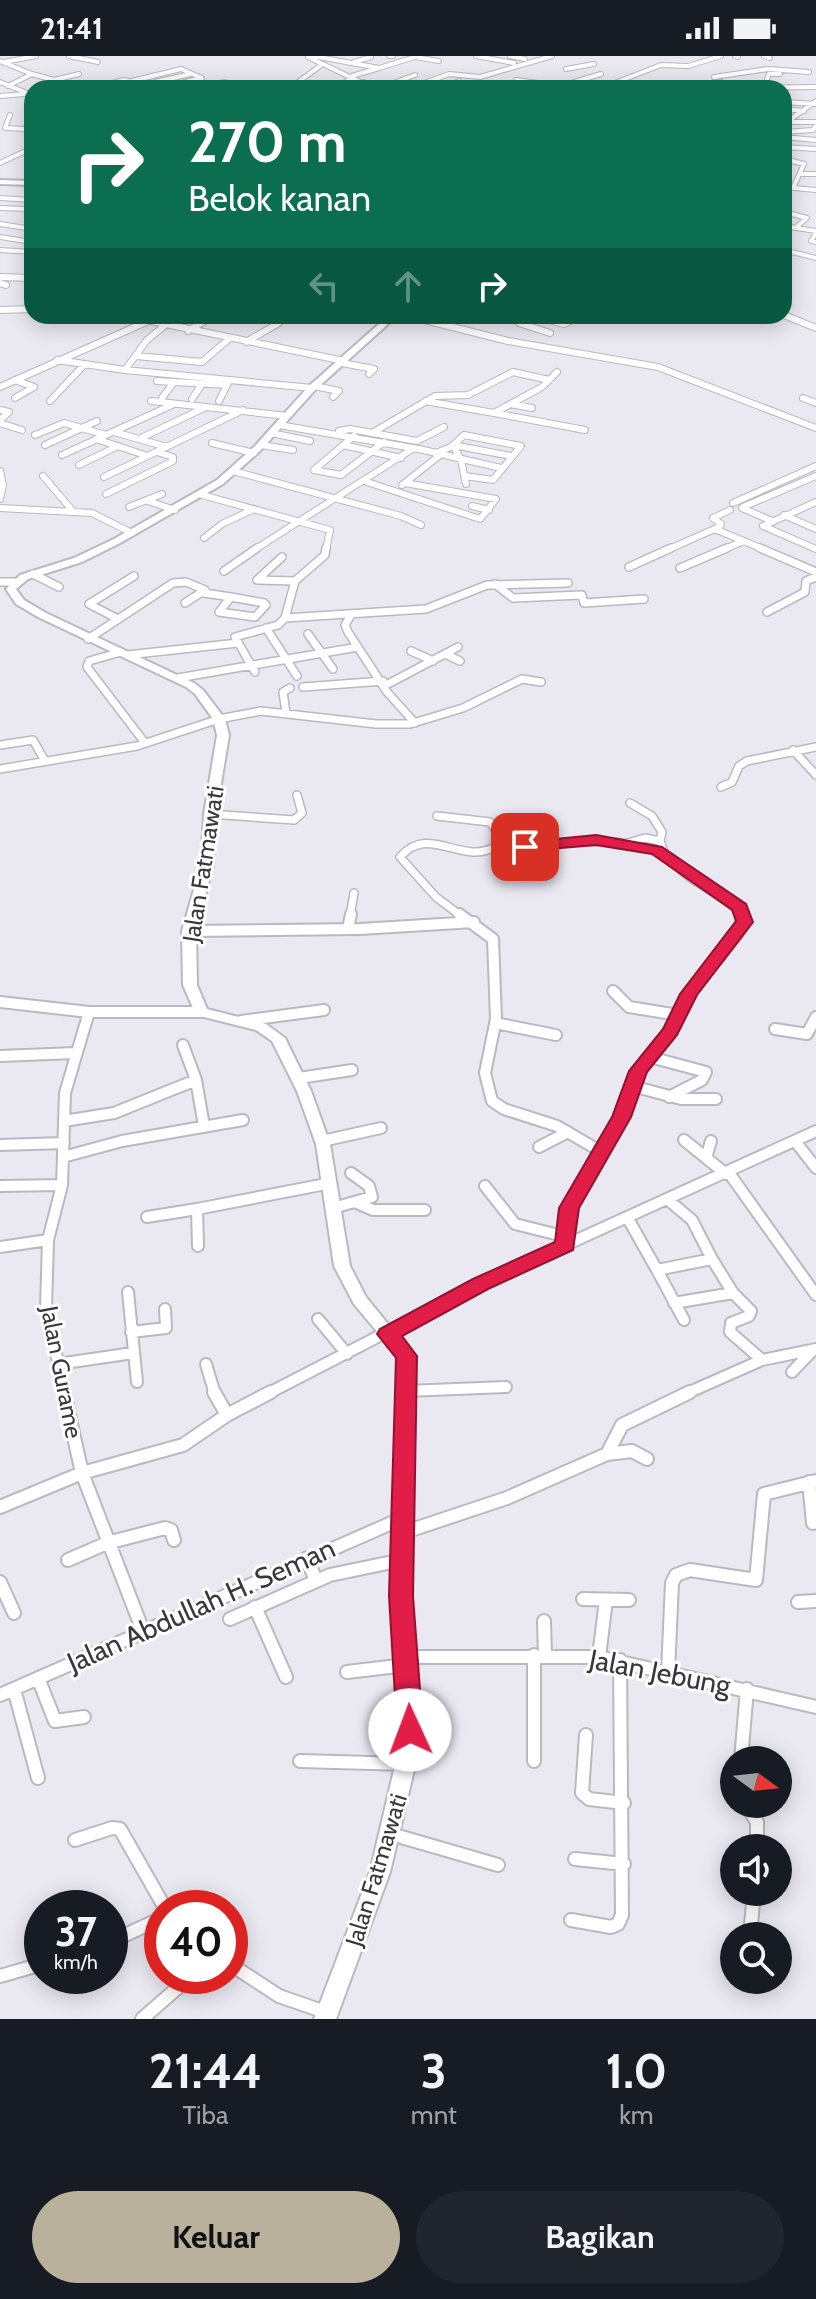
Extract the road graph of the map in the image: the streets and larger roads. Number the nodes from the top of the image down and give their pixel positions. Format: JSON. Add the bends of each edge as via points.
{"nodes":[{"id":1,"x":36,"y":56,"type":"edge"},
{"id":2,"x":69,"y":56,"type":"edge"},
{"id":3,"x":310,"y":56,"type":"edge"},
{"id":4,"x":358,"y":56,"type":"edge"},
{"id":5,"x":417,"y":56,"type":"edge"},
{"id":6,"x":476,"y":56,"type":"edge"},
{"id":7,"x":510,"y":56,"type":"edge"},
{"id":8,"x":552,"y":56,"type":"edge"},
{"id":9,"x":721,"y":56,"type":"edge"},
{"id":10,"x":368,"y":58,"type":"edge"},
{"id":11,"x":715,"y":58,"type":"junction"},
{"id":12,"x":525,"y":59,"type":"dead end"},
{"id":13,"x":339,"y":61,"type":"junction"},
{"id":14,"x":439,"y":61,"type":"dead end"},
{"id":15,"x":728,"y":61,"type":"dead end"},
{"id":16,"x":1,"y":62,"type":"edge"},
{"id":17,"x":98,"y":62,"type":"dead end"},
{"id":18,"x":703,"y":62,"type":"junction"},
{"id":19,"x":514,"y":63,"type":"dead end"},
{"id":20,"x":594,"y":64,"type":"dead end"},
{"id":21,"x":783,"y":64,"type":"dead end"},
{"id":22,"x":803,"y":64,"type":"dead end"},
{"id":23,"x":351,"y":65,"type":"junction"},
{"id":24,"x":320,"y":66,"type":"junction"},
{"id":25,"x":722,"y":66,"type":"dead end"},
{"id":26,"x":379,"y":68,"type":"junction"},
{"id":27,"x":338,"y":70,"type":"junction"},
{"id":28,"x":459,"y":70,"type":"dead end"},
{"id":29,"x":789,"y":71,"type":"junction"},
{"id":30,"x":366,"y":72,"type":"junction"},
{"id":31,"x":809,"y":72,"type":"junction"},
{"id":32,"x":578,"y":73,"type":"junction"},
{"id":33,"x":600,"y":73,"type":"junction"},
{"id":34,"x":637,"y":73,"type":"junction"},
{"id":35,"x":79,"y":74,"type":"dead end"},
{"id":36,"x":192,"y":74,"type":"junction"},
{"id":37,"x":450,"y":74,"type":"junction"},
{"id":38,"x":33,"y":75,"type":"junction"},
{"id":39,"x":415,"y":75,"type":"dead end"},
{"id":40,"x":816,"y":75,"type":"edge"},
{"id":41,"x":353,"y":76,"type":"junction"},
{"id":42,"x":431,"y":76,"type":"dead end"},
{"id":43,"x":587,"y":76,"type":"junction"},
{"id":44,"x":650,"y":76,"type":"dead end"},
{"id":45,"x":440,"y":77,"type":"junction"},
{"id":46,"x":767,"y":79,"type":"dead end"},
{"id":47,"x":133,"y":80,"type":"edge"},
{"id":48,"x":163,"y":80,"type":"edge"},
{"id":49,"x":194,"y":80,"type":"edge"},
{"id":50,"x":301,"y":80,"type":"edge"},
{"id":51,"x":347,"y":80,"type":"edge"},
{"id":52,"x":360,"y":80,"type":"edge"},
{"id":53,"x":402,"y":80,"type":"edge"},
{"id":54,"x":432,"y":80,"type":"edge"},
{"id":55,"x":454,"y":80,"type":"edge"},
{"id":56,"x":577,"y":80,"type":"edge"},
{"id":57,"x":588,"y":80,"type":"edge"},
{"id":58,"x":620,"y":80,"type":"edge"},
{"id":59,"x":718,"y":80,"type":"edge"},
{"id":60,"x":773,"y":80,"type":"edge"},
{"id":61,"x":0,"y":82,"type":"edge"},
{"id":62,"x":792,"y":83,"type":"edge"},
{"id":63,"x":792,"y":84,"type":"edge"},
{"id":64,"x":799,"y":84,"type":"junction"},
{"id":65,"x":8,"y":86,"type":"junction"},
{"id":66,"x":816,"y":87,"type":"edge"},
{"id":67,"x":24,"y":92,"type":"edge"},
{"id":68,"x":24,"y":94,"type":"edge"},
{"id":69,"x":792,"y":94,"type":"edge"},
{"id":70,"x":0,"y":96,"type":"edge"},
{"id":71,"x":792,"y":102,"type":"edge"},
{"id":72,"x":815,"y":103,"type":"edge"},
{"id":73,"x":21,"y":109,"type":"dead end"},
{"id":74,"x":792,"y":110,"type":"edge"},
{"id":75,"x":24,"y":111,"type":"edge"},
{"id":76,"x":805,"y":111,"type":"junction"},
{"id":77,"x":24,"y":114,"type":"edge"},
{"id":78,"x":10,"y":115,"type":"junction"},
{"id":79,"x":0,"y":116,"type":"edge"},
{"id":80,"x":792,"y":121,"type":"joint"},
{"id":81,"x":815,"y":127,"type":"edge"},
{"id":82,"x":24,"y":128,"type":"edge"},
{"id":83,"x":2,"y":130,"type":"edge"},
{"id":84,"x":792,"y":132,"type":"edge"},
{"id":85,"x":792,"y":136,"type":"edge"},
{"id":86,"x":802,"y":139,"type":"junction"},
{"id":87,"x":816,"y":140,"type":"edge"},
{"id":88,"x":792,"y":148,"type":"edge"},
{"id":89,"x":797,"y":148,"type":"junction"},
{"id":90,"x":816,"y":149,"type":"edge"},
{"id":91,"x":22,"y":153,"type":"edge"},
{"id":92,"x":792,"y":160,"type":"edge"},
{"id":93,"x":0,"y":163,"type":"edge"},
{"id":94,"x":802,"y":174,"type":"junction"},
{"id":95,"x":816,"y":174,"type":"edge"},
{"id":96,"x":792,"y":180,"type":"edge"},
{"id":97,"x":798,"y":181,"type":"junction"},
{"id":98,"x":0,"y":182,"type":"edge"},
{"id":99,"x":24,"y":184,"type":"edge"},
{"id":100,"x":793,"y":188,"type":"joint"},
{"id":101,"x":816,"y":190,"type":"edge"},
{"id":102,"x":0,"y":198,"type":"edge"},
{"id":103,"x":24,"y":205,"type":"edge"},
{"id":104,"x":24,"y":207,"type":"edge"},
{"id":105,"x":0,"y":208,"type":"edge"},
{"id":106,"x":792,"y":214,"type":"edge"},
{"id":107,"x":0,"y":224,"type":"edge"},
{"id":108,"x":24,"y":226,"type":"edge"},
{"id":109,"x":792,"y":227,"type":"edge"},
{"id":110,"x":795,"y":228,"type":"junction"},
{"id":111,"x":816,"y":232,"type":"edge"},
{"id":112,"x":0,"y":237,"type":"edge"},
{"id":113,"x":24,"y":241,"type":"edge"},
{"id":114,"x":816,"y":242,"type":"edge"},
{"id":115,"x":24,"y":246,"type":"edge"},
{"id":116,"x":0,"y":250,"type":"edge"},
{"id":117,"x":16,"y":250,"type":"junction"},
{"id":118,"x":792,"y":252,"type":"edge"},
{"id":119,"x":24,"y":254,"type":"edge"},
{"id":120,"x":816,"y":258,"type":"edge"},
{"id":121,"x":0,"y":277,"type":"edge"},
{"id":122,"x":24,"y":278,"type":"edge"},
{"id":123,"x":24,"y":309,"type":"edge"},
{"id":124,"x":0,"y":310,"type":"edge"},
{"id":125,"x":792,"y":318,"type":"edge"},
{"id":126,"x":141,"y":324,"type":"edge"},
{"id":127,"x":155,"y":324,"type":"edge"},
{"id":128,"x":200,"y":324,"type":"edge"},
{"id":129,"x":277,"y":324,"type":"edge"},
{"id":130,"x":384,"y":324,"type":"edge"},
{"id":131,"x":441,"y":324,"type":"edge"},
{"id":132,"x":522,"y":324,"type":"edge"},
{"id":133,"x":164,"y":326,"type":"junction"},
{"id":134,"x":816,"y":328,"type":"edge"},
{"id":135,"x":188,"y":331,"type":"junction"},
{"id":136,"x":550,"y":333,"type":"dead end"},
{"id":137,"x":230,"y":338,"type":"junction"},
{"id":138,"x":246,"y":342,"type":"junction"},
{"id":139,"x":136,"y":356,"type":"junction"},
{"id":140,"x":57,"y":360,"type":"junction"},
{"id":141,"x":343,"y":362,"type":"junction"},
{"id":142,"x":83,"y":366,"type":"junction"},
{"id":143,"x":125,"y":370,"type":"junction"},
{"id":144,"x":267,"y":370,"type":"dead end"},
{"id":145,"x":557,"y":372,"type":"dead end"},
{"id":146,"x":369,"y":374,"type":"dead end"},
{"id":147,"x":231,"y":378,"type":"junction"},
{"id":148,"x":15,"y":380,"type":"junction"},
{"id":149,"x":257,"y":380,"type":"junction"},
{"id":150,"x":549,"y":380,"type":"junction"},
{"id":151,"x":157,"y":381,"type":"dead end"},
{"id":152,"x":174,"y":382,"type":"junction"},
{"id":153,"x":202,"y":384,"type":"junction"},
{"id":154,"x":227,"y":385,"type":"junction"},
{"id":155,"x":0,"y":387,"type":"edge"},
{"id":156,"x":313,"y":387,"type":"junction"},
{"id":157,"x":333,"y":397,"type":"dead end"},
{"id":158,"x":15,"y":398,"type":"dead end"},
{"id":159,"x":162,"y":398,"type":"dead end"},
{"id":160,"x":803,"y":398,"type":"dead end"},
{"id":161,"x":192,"y":399,"type":"dead end"},
{"id":162,"x":50,"y":401,"type":"dead end"},
{"id":163,"x":151,"y":401,"type":"dead end"},
{"id":164,"x":219,"y":401,"type":"dead end"},
{"id":165,"x":425,"y":401,"type":"junction"},
{"id":166,"x":175,"y":403,"type":"junction"},
{"id":167,"x":816,"y":403,"type":"edge"},
{"id":168,"x":510,"y":404,"type":"junction"},
{"id":169,"x":207,"y":406,"type":"junction"},
{"id":170,"x":532,"y":408,"type":"dead end"},
{"id":171,"x":0,"y":410,"type":"edge"},
{"id":172,"x":243,"y":410,"type":"junction"},
{"id":173,"x":494,"y":413,"type":"junction"},
{"id":174,"x":287,"y":416,"type":"junction"},
{"id":175,"x":0,"y":421,"type":"edge"},
{"id":176,"x":97,"y":421,"type":"dead end"},
{"id":177,"x":444,"y":427,"type":"dead end"},
{"id":178,"x":83,"y":428,"type":"junction"},
{"id":179,"x":816,"y":428,"type":"edge"},
{"id":180,"x":275,"y":429,"type":"junction"},
{"id":181,"x":22,"y":430,"type":"dead end"},
{"id":182,"x":585,"y":430,"type":"dead end"},
{"id":183,"x":110,"y":433,"type":"junction"},
{"id":184,"x":336,"y":433,"type":"junction"},
{"id":185,"x":372,"y":433,"type":"junction"},
{"id":186,"x":35,"y":435,"type":"dead end"},
{"id":187,"x":354,"y":436,"type":"junction"},
{"id":188,"x":96,"y":439,"type":"junction"},
{"id":189,"x":139,"y":439,"type":"junction"},
{"id":190,"x":310,"y":441,"type":"dead end"},
{"id":191,"x":384,"y":442,"type":"junction"},
{"id":192,"x":212,"y":443,"type":"dead end"},
{"id":193,"x":45,"y":445,"type":"dead end"},
{"id":194,"x":343,"y":445,"type":"junction"},
{"id":195,"x":453,"y":445,"type":"junction"},
{"id":196,"x":118,"y":446,"type":"junction"},
{"id":197,"x":167,"y":447,"type":"junction"},
{"id":198,"x":414,"y":448,"type":"junction"},
{"id":199,"x":258,"y":449,"type":"junction"},
{"id":200,"x":293,"y":450,"type":"dead end"},
{"id":201,"x":371,"y":451,"type":"junction"},
{"id":202,"x":157,"y":452,"type":"junction"},
{"id":203,"x":438,"y":454,"type":"junction"},
{"id":204,"x":62,"y":455,"type":"dead end"},
{"id":205,"x":148,"y":456,"type":"junction"},
{"id":206,"x":511,"y":456,"type":"junction"},
{"id":207,"x":401,"y":458,"type":"junction"},
{"id":208,"x":461,"y":460,"type":"junction"},
{"id":209,"x":79,"y":465,"type":"dead end"},
{"id":210,"x":816,"y":466,"type":"edge"},
{"id":211,"x":501,"y":468,"type":"junction"},
{"id":212,"x":0,"y":471,"type":"edge"},
{"id":213,"x":233,"y":471,"type":"junction"},
{"id":214,"x":799,"y":475,"type":"junction"},
{"id":215,"x":43,"y":476,"type":"dead end"},
{"id":216,"x":465,"y":476,"type":"junction"},
{"id":217,"x":104,"y":477,"type":"dead end"},
{"id":218,"x":812,"y":478,"type":"edge"},
{"id":219,"x":367,"y":482,"type":"junction"},
{"id":220,"x":405,"y":483,"type":"junction"},
{"id":221,"x":466,"y":484,"type":"dead end"},
{"id":222,"x":396,"y":490,"type":"junction"},
{"id":223,"x":106,"y":494,"type":"dead end"},
{"id":224,"x":162,"y":494,"type":"dead end"},
{"id":225,"x":202,"y":495,"type":"junction"},
{"id":226,"x":0,"y":499,"type":"edge"},
{"id":227,"x":333,"y":499,"type":"junction"},
{"id":228,"x":148,"y":501,"type":"junction"},
{"id":229,"x":814,"y":505,"type":"edge"},
{"id":230,"x":472,"y":506,"type":"dead end"},
{"id":231,"x":729,"y":506,"type":"junction"},
{"id":232,"x":129,"y":507,"type":"dead end"},
{"id":233,"x":0,"y":508,"type":"edge"},
{"id":234,"x":742,"y":508,"type":"junction"},
{"id":235,"x":254,"y":509,"type":"junction"},
{"id":236,"x":72,"y":510,"type":"junction"},
{"id":237,"x":175,"y":510,"type":"junction"},
{"id":238,"x":489,"y":510,"type":"junction"},
{"id":239,"x":784,"y":515,"type":"junction"},
{"id":240,"x":703,"y":516,"type":"dead end"},
{"id":241,"x":296,"y":521,"type":"junction"},
{"id":242,"x":772,"y":521,"type":"junction"},
{"id":243,"x":421,"y":525,"type":"dead end"},
{"id":244,"x":807,"y":525,"type":"junction"},
{"id":245,"x":715,"y":529,"type":"junction"},
{"id":246,"x":816,"y":529,"type":"edge"},
{"id":247,"x":132,"y":533,"type":"junction"},
{"id":248,"x":783,"y":536,"type":"junction"},
{"id":249,"x":204,"y":538,"type":"dead end"},
{"id":250,"x":744,"y":541,"type":"junction"},
{"id":251,"x":816,"y":549,"type":"edge"},
{"id":252,"x":282,"y":557,"type":"dead end"},
{"id":253,"x":629,"y":567,"type":"dead end"},
{"id":254,"x":680,"y":568,"type":"dead end"},
{"id":255,"x":224,"y":571,"type":"dead end"},
{"id":256,"x":33,"y":574,"type":"junction"},
{"id":257,"x":816,"y":575,"type":"edge"},
{"id":258,"x":134,"y":576,"type":"dead end"},
{"id":259,"x":295,"y":581,"type":"junction"},
{"id":260,"x":0,"y":582,"type":"edge"},
{"id":261,"x":14,"y":582,"type":"junction"},
{"id":262,"x":568,"y":583,"type":"dead end"},
{"id":263,"x":495,"y":584,"type":"junction"},
{"id":264,"x":59,"y":587,"type":"dead end"},
{"id":265,"x":204,"y":593,"type":"junction"},
{"id":266,"x":231,"y":597,"type":"junction"},
{"id":267,"x":644,"y":599,"type":"dead end"},
{"id":268,"x":615,"y":601,"type":"junction"},
{"id":269,"x":185,"y":603,"type":"dead end"},
{"id":270,"x":620,"y":612,"type":"dead end"},
{"id":271,"x":767,"y":612,"type":"dead end"},
{"id":272,"x":351,"y":615,"type":"junction"},
{"id":273,"x":116,"y":618,"type":"junction"},
{"id":274,"x":285,"y":618,"type":"junction"},
{"id":275,"x":266,"y":628,"type":"junction"},
{"id":276,"x":308,"y":634,"type":"dead end"},
{"id":277,"x":88,"y":639,"type":"junction"},
{"id":278,"x":238,"y":643,"type":"junction"},
{"id":279,"x":358,"y":647,"type":"junction"},
{"id":280,"x":458,"y":647,"type":"dead end"},
{"id":281,"x":411,"y":651,"type":"dead end"},
{"id":282,"x":321,"y":653,"type":"junction"},
{"id":283,"x":124,"y":654,"type":"junction"},
{"id":284,"x":445,"y":654,"type":"junction"},
{"id":285,"x":285,"y":660,"type":"junction"},
{"id":286,"x":433,"y":661,"type":"junction"},
{"id":287,"x":460,"y":661,"type":"dead end"},
{"id":288,"x":253,"y":669,"type":"junction"},
{"id":289,"x":333,"y":669,"type":"dead end"},
{"id":290,"x":297,"y":676,"type":"dead end"},
{"id":291,"x":178,"y":678,"type":"junction"},
{"id":292,"x":541,"y":682,"type":"dead end"},
{"id":293,"x":384,"y":683,"type":"junction"},
{"id":294,"x":303,"y":687,"type":"dead end"},
{"id":295,"x":290,"y":688,"type":"dead end"},
{"id":296,"x":286,"y":713,"type":"junction"},
{"id":297,"x":219,"y":719,"type":"junction"},
{"id":298,"x":415,"y":723,"type":"junction"},
{"id":299,"x":145,"y":743,"type":"junction"},
{"id":300,"x":0,"y":745,"type":"edge"},
{"id":301,"x":816,"y":747,"type":"edge"},
{"id":302,"x":793,"y":750,"type":"junction"},
{"id":303,"x":45,"y":761,"type":"junction"},
{"id":304,"x":0,"y":769,"type":"edge"},
{"id":305,"x":816,"y":775,"type":"edge"},
{"id":306,"x":721,"y":787,"type":"dead end"},
{"id":307,"x":297,"y":795,"type":"dead end"},
{"id":308,"x":630,"y":803,"type":"dead end"},
{"id":309,"x":210,"y":814,"type":"junction"},
{"id":310,"x":437,"y":816,"type":"dead end"},
{"id":311,"x":660,"y":841,"type":"junction"},
{"id":312,"x":505,"y":843,"type":"junction"},
{"id":313,"x":625,"y":844,"type":"junction"},
{"id":314,"x":665,"y":855,"type":"junction"},
{"id":315,"x":354,"y":893,"type":"dead end"},
{"id":316,"x":474,"y":922,"type":"junction"},
{"id":317,"x":348,"y":929,"type":"junction"},
{"id":318,"x":189,"y":931,"type":"junction"},
{"id":319,"x":613,"y":991,"type":"dead end"},
{"id":320,"x":0,"y":1002,"type":"edge"},
{"id":321,"x":324,"y":1010,"type":"dead end"},
{"id":322,"x":89,"y":1012,"type":"junction"},
{"id":323,"x":201,"y":1012,"type":"junction"},
{"id":324,"x":678,"y":1015,"type":"junction"},
{"id":325,"x":816,"y":1017,"type":"edge"},
{"id":326,"x":237,"y":1022,"type":"junction"},
{"id":327,"x":495,"y":1023,"type":"junction"},
{"id":328,"x":775,"y":1029,"type":"dead end"},
{"id":329,"x":556,"y":1035,"type":"dead end"},
{"id":330,"x":183,"y":1045,"type":"dead end"},
{"id":331,"x":75,"y":1053,"type":"junction"},
{"id":332,"x":0,"y":1056,"type":"edge"},
{"id":333,"x":650,"y":1057,"type":"junction"},
{"id":334,"x":352,"y":1070,"type":"dead end"},
{"id":335,"x":299,"y":1078,"type":"junction"},
{"id":336,"x":196,"y":1080,"type":"junction"},
{"id":337,"x":632,"y":1086,"type":"junction"},
{"id":338,"x":669,"y":1097,"type":"junction"},
{"id":339,"x":716,"y":1099,"type":"dead end"},
{"id":340,"x":243,"y":1120,"type":"dead end"},
{"id":341,"x":64,"y":1121,"type":"junction"},
{"id":342,"x":204,"y":1126,"type":"junction"},
{"id":343,"x":381,"y":1128,"type":"dead end"},
{"id":344,"x":816,"y":1131,"type":"edge"},
{"id":345,"x":568,"y":1132,"type":"junction"},
{"id":346,"x":684,"y":1140,"type":"dead end"},
{"id":347,"x":322,"y":1141,"type":"junction"},
{"id":348,"x":711,"y":1141,"type":"dead end"},
{"id":349,"x":795,"y":1141,"type":"junction"},
{"id":350,"x":64,"y":1143,"type":"junction"},
{"id":351,"x":0,"y":1145,"type":"edge"},
{"id":352,"x":539,"y":1147,"type":"dead end"},
{"id":353,"x":600,"y":1151,"type":"junction"},
{"id":354,"x":63,"y":1157,"type":"junction"},
{"id":355,"x":706,"y":1158,"type":"junction"},
{"id":356,"x":816,"y":1168,"type":"edge"},
{"id":357,"x":351,"y":1173,"type":"dead end"},
{"id":358,"x":728,"y":1174,"type":"junction"},
{"id":359,"x":331,"y":1183,"type":"junction"},
{"id":360,"x":62,"y":1185,"type":"junction"},
{"id":361,"x":0,"y":1186,"type":"edge"},
{"id":362,"x":485,"y":1186,"type":"dead end"},
{"id":363,"x":667,"y":1199,"type":"junction"},
{"id":364,"x":357,"y":1203,"type":"junction"},
{"id":365,"x":333,"y":1208,"type":"junction"},
{"id":366,"x":197,"y":1209,"type":"junction"},
{"id":367,"x":425,"y":1210,"type":"dead end"},
{"id":368,"x":147,"y":1217,"type":"dead end"},
{"id":369,"x":627,"y":1217,"type":"junction"},
{"id":370,"x":48,"y":1240,"type":"junction"},
{"id":371,"x":564,"y":1241,"type":"junction"},
{"id":372,"x":198,"y":1246,"type":"dead end"},
{"id":373,"x":0,"y":1247,"type":"edge"},
{"id":374,"x":712,"y":1259,"type":"junction"},
{"id":375,"x":657,"y":1270,"type":"junction"},
{"id":376,"x":128,"y":1292,"type":"dead end"},
{"id":377,"x":733,"y":1293,"type":"junction"},
{"id":378,"x":816,"y":1295,"type":"edge"},
{"id":379,"x":674,"y":1303,"type":"junction"},
{"id":380,"x":165,"y":1309,"type":"dead end"},
{"id":381,"x":318,"y":1319,"type":"dead end"},
{"id":382,"x":684,"y":1320,"type":"dead end"},
{"id":383,"x":131,"y":1332,"type":"junction"},
{"id":384,"x":388,"y":1334,"type":"junction"},
{"id":385,"x":814,"y":1350,"type":"edge"},
{"id":386,"x":133,"y":1353,"type":"junction"},
{"id":387,"x":347,"y":1354,"type":"junction"},
{"id":388,"x":762,"y":1360,"type":"junction"},
{"id":389,"x":58,"y":1364,"type":"junction"},
{"id":390,"x":206,"y":1364,"type":"dead end"},
{"id":391,"x":792,"y":1372,"type":"dead end"},
{"id":392,"x":137,"y":1382,"type":"dead end"},
{"id":393,"x":506,"y":1387,"type":"dead end"},
{"id":394,"x":406,"y":1391,"type":"junction"},
{"id":395,"x":227,"y":1415,"type":"junction"},
{"id":396,"x":607,"y":1454,"type":"junction"},
{"id":397,"x":647,"y":1459,"type":"dead end"},
{"id":398,"x":82,"y":1473,"type":"junction"},
{"id":399,"x":812,"y":1481,"type":"edge"},
{"id":400,"x":0,"y":1507,"type":"edge"},
{"id":401,"x":813,"y":1523,"type":"dead end"},
{"id":402,"x":402,"y":1525,"type":"junction"},
{"id":403,"x":174,"y":1540,"type":"dead end"},
{"id":404,"x":107,"y":1543,"type":"junction"},
{"id":405,"x":307,"y":1558,"type":"junction"},
{"id":406,"x":68,"y":1560,"type":"dead end"},
{"id":407,"x":402,"y":1560,"type":"junction"},
{"id":408,"x":316,"y":1581,"type":"junction"},
{"id":409,"x":0,"y":1582,"type":"edge"},
{"id":410,"x":583,"y":1599,"type":"dead end"},
{"id":411,"x":606,"y":1600,"type":"junction"},
{"id":412,"x":629,"y":1600,"type":"dead end"},
{"id":413,"x":816,"y":1601,"type":"edge"},
{"id":414,"x":798,"y":1602,"type":"dead end"},
{"id":415,"x":255,"y":1607,"type":"junction"},
{"id":416,"x":14,"y":1613,"type":"dead end"},
{"id":417,"x":230,"y":1619,"type":"dead end"},
{"id":418,"x":544,"y":1621,"type":"dead end"},
{"id":419,"x":143,"y":1631,"type":"junction"},
{"id":420,"x":540,"y":1655,"type":"junction"},
{"id":421,"x":599,"y":1657,"type":"junction"},
{"id":422,"x":620,"y":1660,"type":"junction"},
{"id":423,"x":406,"y":1661,"type":"junction"},
{"id":424,"x":347,"y":1672,"type":"dead end"},
{"id":425,"x":668,"y":1672,"type":"junction"},
{"id":426,"x":286,"y":1677,"type":"dead end"},
{"id":427,"x":38,"y":1678,"type":"junction"},
{"id":428,"x":14,"y":1689,"type":"junction"},
{"id":429,"x":747,"y":1689,"type":"junction"},
{"id":430,"x":0,"y":1695,"type":"edge"},
{"id":431,"x":816,"y":1707,"type":"edge"},
{"id":432,"x":84,"y":1717,"type":"dead end"},
{"id":433,"x":586,"y":1735,"type":"dead end"},
{"id":434,"x":742,"y":1746,"type":"edge"},
{"id":435,"x":300,"y":1761,"type":"dead end"},
{"id":436,"x":534,"y":1761,"type":"dead end"},
{"id":437,"x":406,"y":1764,"type":"junction"},
{"id":438,"x":38,"y":1778,"type":"dead end"},
{"id":439,"x":624,"y":1803,"type":"junction"},
{"id":440,"x":391,"y":1834,"type":"junction"},
{"id":441,"x":75,"y":1840,"type":"dead end"},
{"id":442,"x":575,"y":1859,"type":"dead end"},
{"id":443,"x":624,"y":1864,"type":"junction"},
{"id":444,"x":498,"y":1865,"type":"dead end"},
{"id":445,"x":155,"y":1890,"type":"edge"},
{"id":446,"x":571,"y":1920,"type":"dead end"},
{"id":447,"x":24,"y":1969,"type":"edge"},
{"id":448,"x":0,"y":1976,"type":"edge"},
{"id":449,"x":248,"y":1976,"type":"edge"},
{"id":450,"x":170,"y":1994,"type":"edge"},
{"id":451,"x":326,"y":2016,"type":"edge"},
{"id":452,"x":142,"y":2019,"type":"edge"}],
"edges":[{"from":1,"to":16,"type":"street"},
{"from":2,"to":17,"type":"street"},
{"from":3,"to":13,"type":"street"},
{"from":3,"to":24,"type":"street"},
{"from":4,"to":10,"type":"street"},
{"from":4,"to":13,"type":"street"},
{"from":5,"to":14,"type":"street"},
{"from":5,"to":26,"type":"street"},
{"from":6,"to":19,"type":"street"},
{"from":7,"to":12,"type":"street"},
{"from":8,"to":37,"type":"street","via":[[478,77]]},
{"from":9,"to":11,"type":"street"},
{"from":10,"to":23,"type":"street"},
{"from":11,"to":15,"type":"street"},
{"from":11,"to":18,"type":"street"},
{"from":13,"to":23,"type":"street"},
{"from":16,"to":38,"type":"street"},
{"from":18,"to":25,"type":"street"},
{"from":18,"to":34,"type":"street"},
{"from":20,"to":32,"type":"street","via":[[564,68]]},
{"from":21,"to":29,"type":"street"},
{"from":22,"to":31,"type":"street"},
{"from":23,"to":26,"type":"street"},
{"from":23,"to":27,"type":"street"},
{"from":23,"to":30,"type":"street"},
{"from":24,"to":27,"type":"street"},
{"from":24,"to":50,"type":"street"},
{"from":26,"to":30,"type":"street"},
{"from":27,"to":41,"type":"street"},
{"from":28,"to":37,"type":"street"},
{"from":29,"to":31,"type":"street"},
{"from":29,"to":59,"type":"street","via":[[714,77]]},
{"from":30,"to":41,"type":"street"},
{"from":31,"to":40,"type":"street"},
{"from":32,"to":33,"type":"street"},
{"from":32,"to":43,"type":"street"},
{"from":33,"to":43,"type":"street"},
{"from":33,"to":57,"type":"street"},
{"from":34,"to":44,"type":"street"},
{"from":34,"to":58,"type":"street"},
{"from":35,"to":38,"type":"street","via":[[55,80]]},
{"from":36,"to":47,"type":"street","via":[[181,69]]},
{"from":36,"to":48,"type":"street"},
{"from":36,"to":49,"type":"street","via":[[202,78]]},
{"from":37,"to":45,"type":"street"},
{"from":38,"to":65,"type":"street"},
{"from":39,"to":53,"type":"street"},
{"from":41,"to":51,"type":"street"},
{"from":41,"to":52,"type":"street"},
{"from":42,"to":45,"type":"street"},
{"from":43,"to":56,"type":"street"},
{"from":45,"to":54,"type":"street"},
{"from":45,"to":55,"type":"street"},
{"from":46,"to":60,"type":"street"},
{"from":61,"to":65,"type":"street"},
{"from":62,"to":64,"type":"street"},
{"from":63,"to":64,"type":"street"},
{"from":64,"to":66,"type":"street"},
{"from":64,"to":69,"type":"street"},
{"from":65,"to":67,"type":"street"},
{"from":68,"to":70,"type":"street"},
{"from":71,"to":72,"type":"street"},
{"from":72,"to":76,"type":"street"},
{"from":73,"to":75,"type":"street"},
{"from":74,"to":76,"type":"street"},
{"from":76,"to":80,"type":"street"},
{"from":77,"to":78,"type":"street"},
{"from":78,"to":79,"type":"street"},
{"from":78,"to":83,"type":"street"},
{"from":80,"to":81,"type":"street"},
{"from":81,"to":84,"type":"street"},
{"from":82,"to":83,"type":"street"},
{"from":85,"to":86,"type":"street"},
{"from":86,"to":87,"type":"street"},
{"from":86,"to":89,"type":"street"},
{"from":88,"to":89,"type":"street"},
{"from":89,"to":90,"type":"street"},
{"from":91,"to":93,"type":"street"},
{"from":92,"to":94,"type":"street","via":[[803,162]]},
{"from":94,"to":95,"type":"street"},
{"from":94,"to":97,"type":"street"},
{"from":96,"to":97,"type":"street"},
{"from":97,"to":100,"type":"street"},
{"from":98,"to":99,"type":"street"},
{"from":100,"to":101,"type":"street"},
{"from":102,"to":103,"type":"street"},
{"from":104,"to":105,"type":"street"},
{"from":106,"to":110,"type":"street","via":[[807,218]]},
{"from":107,"to":108,"type":"street"},
{"from":109,"to":110,"type":"street"},
{"from":110,"to":111,"type":"street"},
{"from":111,"to":114,"type":"street","via":[[811,241]]},
{"from":112,"to":113,"type":"street"},
{"from":115,"to":117,"type":"street"},
{"from":116,"to":117,"type":"street"},
{"from":117,"to":119,"type":"street"},
{"from":118,"to":120,"type":"street"},
{"from":121,"to":122,"type":"street"},
{"from":123,"to":124,"type":"street"},
{"from":125,"to":134,"type":"street"},
{"from":126,"to":140,"type":"street"},
{"from":127,"to":133,"type":"street"},
{"from":128,"to":135,"type":"street"},
{"from":129,"to":138,"type":"street"},
{"from":130,"to":141,"type":"street"},
{"from":131,"to":179,"type":"street","via":[[658,367]]},
{"from":132,"to":136,"type":"street"},
{"from":133,"to":135,"type":"street"},
{"from":133,"to":139,"type":"street"},
{"from":135,"to":137,"type":"street"},
{"from":137,"to":138,"type":"street"},
{"from":137,"to":139,"type":"street","via":[[202,362]]},
{"from":138,"to":141,"type":"street"},
{"from":139,"to":143,"type":"street"},
{"from":140,"to":142,"type":"street"},
{"from":140,"to":148,"type":"street"},
{"from":141,"to":146,"type":"street","via":[[374,369]]},
{"from":141,"to":156,"type":"street"},
{"from":142,"to":143,"type":"street"},
{"from":142,"to":162,"type":"street"},
{"from":143,"to":147,"type":"street"},
{"from":144,"to":149,"type":"street"},
{"from":145,"to":150,"type":"street"},
{"from":147,"to":149,"type":"street"},
{"from":147,"to":154,"type":"street"},
{"from":148,"to":155,"type":"street"},
{"from":148,"to":158,"type":"street","via":[[34,387]]},
{"from":149,"to":156,"type":"street"},
{"from":150,"to":165,"type":"street","via":[[513,372],[468,395],[438,395]]},
{"from":150,"to":168,"type":"street"},
{"from":151,"to":152,"type":"street"},
{"from":152,"to":153,"type":"street"},
{"from":152,"to":159,"type":"street"},
{"from":153,"to":154,"type":"street"},
{"from":153,"to":161,"type":"street"},
{"from":154,"to":164,"type":"street"},
{"from":156,"to":157,"type":"street","via":[[339,391]]},
{"from":156,"to":174,"type":"street"},
{"from":160,"to":167,"type":"street"},
{"from":163,"to":166,"type":"street"},
{"from":165,"to":173,"type":"street"},
{"from":165,"to":185,"type":"street"},
{"from":166,"to":169,"type":"street"},
{"from":166,"to":183,"type":"street"},
{"from":168,"to":170,"type":"street"},
{"from":168,"to":173,"type":"street"},
{"from":169,"to":172,"type":"street"},
{"from":169,"to":189,"type":"street"},
{"from":171,"to":175,"type":"street","via":[[9,412]]},
{"from":172,"to":174,"type":"street"},
{"from":172,"to":197,"type":"street"},
{"from":173,"to":182,"type":"street"},
{"from":174,"to":180,"type":"street"},
{"from":175,"to":181,"type":"street"},
{"from":176,"to":178,"type":"street"},
{"from":177,"to":185,"type":"street","via":[[417,441]]},
{"from":178,"to":183,"type":"street"},
{"from":178,"to":186,"type":"street","via":[[64,423]]},
{"from":178,"to":193,"type":"street"},
{"from":180,"to":184,"type":"street"},
{"from":180,"to":190,"type":"street"},
{"from":180,"to":199,"type":"street"},
{"from":183,"to":188,"type":"street"},
{"from":183,"to":189,"type":"street"},
{"from":184,"to":185,"type":"street"},
{"from":184,"to":187,"type":"street"},
{"from":187,"to":191,"type":"street"},
{"from":187,"to":194,"type":"street"},
{"from":188,"to":196,"type":"street"},
{"from":188,"to":204,"type":"street"},
{"from":189,"to":197,"type":"street"},
{"from":191,"to":198,"type":"street"},
{"from":191,"to":201,"type":"street"},
{"from":192,"to":199,"type":"street"},
{"from":194,"to":201,"type":"street"},
{"from":194,"to":201,"type":"street","via":[[314,470],[341,475]]},
{"from":195,"to":203,"type":"street"},
{"from":195,"to":206,"type":"street"},
{"from":195,"to":206,"type":"street","via":[[466,435],[521,446]]},
{"from":195,"to":208,"type":"street"},
{"from":196,"to":205,"type":"street"},
{"from":196,"to":209,"type":"street"},
{"from":197,"to":202,"type":"street"},
{"from":198,"to":203,"type":"street"},
{"from":198,"to":207,"type":"street"},
{"from":199,"to":200,"type":"street"},
{"from":199,"to":213,"type":"street"},
{"from":201,"to":207,"type":"street"},
{"from":202,"to":205,"type":"street"},
{"from":202,"to":223,"type":"street","via":[[173,461]]},
{"from":203,"to":208,"type":"street"},
{"from":203,"to":220,"type":"street"},
{"from":205,"to":217,"type":"street"},
{"from":206,"to":211,"type":"street"},
{"from":207,"to":219,"type":"street"},
{"from":208,"to":211,"type":"street"},
{"from":208,"to":216,"type":"street"},
{"from":210,"to":214,"type":"street"},
{"from":211,"to":216,"type":"street","via":[[491,480]]},
{"from":212,"to":226,"type":"street"},
{"from":213,"to":225,"type":"street"},
{"from":213,"to":227,"type":"street"},
{"from":214,"to":218,"type":"street"},
{"from":214,"to":231,"type":"street"},
{"from":215,"to":236,"type":"street"},
{"from":216,"to":221,"type":"street"},
{"from":218,"to":234,"type":"street"},
{"from":219,"to":222,"type":"street"},
{"from":219,"to":227,"type":"street"},
{"from":220,"to":222,"type":"street"},
{"from":220,"to":238,"type":"street","via":[[496,499]]},
{"from":222,"to":238,"type":"street","via":[[480,519]]},
{"from":224,"to":228,"type":"street"},
{"from":225,"to":235,"type":"street"},
{"from":225,"to":237,"type":"street"},
{"from":227,"to":241,"type":"street"},
{"from":227,"to":243,"type":"street"},
{"from":228,"to":232,"type":"street"},
{"from":228,"to":237,"type":"street"},
{"from":229,"to":239,"type":"street"},
{"from":230,"to":238,"type":"street"},
{"from":231,"to":234,"type":"street"},
{"from":231,"to":240,"type":"street"},
{"from":231,"to":245,"type":"street","via":[[713,518],[721,524]]},
{"from":233,"to":236,"type":"street"},
{"from":234,"to":242,"type":"street"},
{"from":235,"to":241,"type":"street"},
{"from":235,"to":249,"type":"street"},
{"from":236,"to":247,"type":"street","via":[[100,515]]},
{"from":237,"to":247,"type":"street"},
{"from":239,"to":242,"type":"street"},
{"from":239,"to":244,"type":"street"},
{"from":241,"to":255,"type":"street"},
{"from":241,"to":259,"type":"street","via":[[330,531],[325,555]]},
{"from":242,"to":248,"type":"street","via":[[763,527]]},
{"from":244,"to":246,"type":"street"},
{"from":244,"to":248,"type":"street"},
{"from":245,"to":250,"type":"street"},
{"from":245,"to":253,"type":"street"},
{"from":247,"to":256,"type":"street","via":[[78,560]]},
{"from":248,"to":251,"type":"street"},
{"from":250,"to":254,"type":"street"},
{"from":250,"to":257,"type":"street"},
{"from":252,"to":259,"type":"street","via":[[256,578]]},
{"from":256,"to":261,"type":"street"},
{"from":256,"to":264,"type":"street"},
{"from":257,"to":271,"type":"street","via":[[806,581],[805,592]]},
{"from":258,"to":273,"type":"street","via":[[89,604]]},
{"from":259,"to":274,"type":"street"},
{"from":260,"to":261,"type":"street"},
{"from":261,"to":277,"type":"street","via":[[11,592],[20,602]]},
{"from":262,"to":263,"type":"street"},
{"from":263,"to":268,"type":"street","via":[[510,598],[582,595],[584,603]]},
{"from":263,"to":272,"type":"street","via":[[426,609]]},
{"from":265,"to":266,"type":"street"},
{"from":265,"to":269,"type":"street"},
{"from":265,"to":273,"type":"street","via":[[175,582]]},
{"from":266,"to":266,"type":"street","via":[[265,603],[266,604],[255,617],[219,612]]},
{"from":267,"to":268,"type":"street"},
{"from":268,"to":270,"type":"street"},
{"from":272,"to":274,"type":"street"},
{"from":272,"to":279,"type":"street","via":[[346,629]]},
{"from":273,"to":277,"type":"street"},
{"from":274,"to":275,"type":"street"},
{"from":275,"to":278,"type":"street","via":[[237,635]]},
{"from":275,"to":285,"type":"street"},
{"from":276,"to":282,"type":"street"},
{"from":277,"to":283,"type":"street"},
{"from":278,"to":283,"type":"street"},
{"from":278,"to":288,"type":"street"},
{"from":279,"to":282,"type":"street"},
{"from":279,"to":293,"type":"street"},
{"from":280,"to":284,"type":"street"},
{"from":281,"to":286,"type":"street"},
{"from":282,"to":285,"type":"street"},
{"from":282,"to":289,"type":"street"},
{"from":283,"to":291,"type":"street"},
{"from":283,"to":299,"type":"street","via":[[89,661],[87,667]]},
{"from":284,"to":286,"type":"street"},
{"from":284,"to":287,"type":"street"},
{"from":285,"to":288,"type":"street"},
{"from":285,"to":290,"type":"street"},
{"from":286,"to":293,"type":"street"},
{"from":288,"to":291,"type":"street"},
{"from":291,"to":297,"type":"street","via":[[199,692]]},
{"from":292,"to":298,"type":"street","via":[[522,679],[463,708]]},
{"from":293,"to":294,"type":"street"},
{"from":293,"to":298,"type":"street","via":[[394,703]]},
{"from":295,"to":296,"type":"street","via":[[283,692]]},
{"from":296,"to":297,"type":"street","via":[[261,711]]},
{"from":296,"to":298,"type":"street","via":[[376,724]]},
{"from":297,"to":299,"type":"street"},
{"from":297,"to":309,"type":"street","name":"Jalan Fatmawati","via":[[222,742]]},
{"from":299,"to":303,"type":"street"},
{"from":300,"to":303,"type":"street","via":[[33,740]]},
{"from":301,"to":302,"type":"street"},
{"from":302,"to":305,"type":"street"},
{"from":302,"to":306,"type":"street","via":[[747,761],[732,782]]},
{"from":303,"to":304,"type":"street"},
{"from":307,"to":309,"type":"street","via":[[302,813],[294,820]]},
{"from":308,"to":311,"type":"street","via":[[655,820],[662,832]]},
{"from":309,"to":318,"type":"street","name":"Jalan Fatmawati","via":[[207,865]]},
{"from":310,"to":312,"type":"street","via":[[490,822]]},
{"from":311,"to":313,"type":"street","via":[[645,838]]},
{"from":311,"to":314,"type":"street"},
{"from":312,"to":313,"type":"street"},
{"from":312,"to":316,"type":"street","via":[[473,851],[436,840],[401,855],[436,897]]},
{"from":313,"to":314,"type":"street"},
{"from":314,"to":324,"type":"street","via":[[744,916],[738,933],[702,975]]},
{"from":315,"to":317,"type":"street"},
{"from":316,"to":317,"type":"street"},
{"from":316,"to":327,"type":"street","via":[[493,939],[495,948]]},
{"from":317,"to":318,"type":"street"},
{"from":318,"to":323,"type":"street","name":"Jalan Fatmawati","via":[[190,985]]},
{"from":319,"to":324,"type":"street","via":[[629,1007]]},
{"from":320,"to":322,"type":"street"},
{"from":321,"to":326,"type":"street"},
{"from":322,"to":323,"type":"street"},
{"from":322,"to":331,"type":"street","name":"Jalan Gurame"},
{"from":323,"to":326,"type":"street","name":"Jalan Fatmawati"},
{"from":324,"to":333,"type":"street"},
{"from":325,"to":328,"type":"street","via":[[807,1034]]},
{"from":326,"to":335,"type":"street","name":"Jalan Fatmawati","via":[[274,1034]]},
{"from":327,"to":329,"type":"street"},
{"from":327,"to":345,"type":"street","via":[[485,1073],[492,1101]]},
{"from":330,"to":336,"type":"street"},
{"from":331,"to":332,"type":"street"},
{"from":331,"to":341,"type":"street","name":"Jalan Gurame"},
{"from":333,"to":337,"type":"street"},
{"from":333,"to":338,"type":"street","via":[[706,1072],[702,1080]]},
{"from":334,"to":335,"type":"street"},
{"from":335,"to":347,"type":"street","name":"Jalan Fatmawati"},
{"from":336,"to":341,"type":"street","via":[[114,1113]]},
{"from":336,"to":342,"type":"street"},
{"from":337,"to":338,"type":"street"},
{"from":337,"to":353,"type":"street","via":[[622,1117]]},
{"from":338,"to":339,"type":"street"},
{"from":340,"to":342,"type":"street"},
{"from":341,"to":350,"type":"street","name":"Jalan Gurame"},
{"from":342,"to":354,"type":"street"},
{"from":343,"to":347,"type":"street"},
{"from":344,"to":349,"type":"street"},
{"from":345,"to":352,"type":"street"},
{"from":345,"to":353,"type":"street"},
{"from":346,"to":355,"type":"street"},
{"from":347,"to":359,"type":"street","name":"Jalan Fatmawati"},
{"from":348,"to":355,"type":"street"},
{"from":349,"to":356,"type":"street"},
{"from":349,"to":358,"type":"street"},
{"from":350,"to":351,"type":"street"},
{"from":350,"to":354,"type":"street","name":"Jalan Gurame"},
{"from":353,"to":371,"type":"street","via":[[569,1208]]},
{"from":354,"to":360,"type":"street","name":"Jalan Gurame"},
{"from":355,"to":358,"type":"street"},
{"from":357,"to":364,"type":"street","via":[[373,1193]]},
{"from":358,"to":363,"type":"street"},
{"from":358,"to":378,"type":"street"},
{"from":359,"to":365,"type":"street","name":"Jalan Fatmawati"},
{"from":359,"to":366,"type":"street"},
{"from":360,"to":361,"type":"street"},
{"from":360,"to":370,"type":"street","name":"Jalan Gurame"},
{"from":362,"to":371,"type":"street","via":[[515,1224]]},
{"from":363,"to":369,"type":"street"},
{"from":363,"to":374,"type":"street","via":[[692,1220]]},
{"from":364,"to":365,"type":"street"},
{"from":364,"to":367,"type":"street","via":[[373,1210]]},
{"from":365,"to":384,"type":"street","name":"Jalan Fatmawati","via":[[342,1266],[360,1300]]},
{"from":366,"to":368,"type":"street"},
{"from":366,"to":372,"type":"street"},
{"from":369,"to":371,"type":"street"},
{"from":369,"to":375,"type":"street"},
{"from":370,"to":373,"type":"street"},
{"from":370,"to":389,"type":"street","name":"Jalan Gurame","via":[[46,1309]]},
{"from":371,"to":384,"type":"street"},
{"from":374,"to":375,"type":"street"},
{"from":374,"to":377,"type":"street"},
{"from":375,"to":379,"type":"street"},
{"from":376,"to":383,"type":"street"},
{"from":377,"to":379,"type":"street"},
{"from":377,"to":388,"type":"street","via":[[751,1314],[731,1323],[729,1330]]},
{"from":379,"to":382,"type":"street"},
{"from":380,"to":383,"type":"street","via":[[166,1328]]},
{"from":381,"to":387,"type":"street"},
{"from":383,"to":386,"type":"street"},
{"from":384,"to":387,"type":"street"},
{"from":384,"to":394,"type":"street","name":"Jalan Fatmawati","via":[[406,1356]]},
{"from":385,"to":388,"type":"street"},
{"from":385,"to":391,"type":"street"},
{"from":386,"to":389,"type":"street"},
{"from":386,"to":392,"type":"street"},
{"from":387,"to":395,"type":"street"},
{"from":388,"to":396,"type":"street","via":[[622,1425]]},
{"from":389,"to":398,"type":"street","name":"Jalan Gurame"},
{"from":390,"to":395,"type":"street","via":[[216,1399]]},
{"from":393,"to":394,"type":"street"},
{"from":394,"to":402,"type":"street","name":"Jalan Fatmawati"},
{"from":395,"to":398,"type":"street","via":[[175,1448]]},
{"from":396,"to":397,"type":"street","via":[[632,1451]]},
{"from":396,"to":402,"type":"street","name":"Jalan Abdullah H. Seman","via":[[507,1498]]},
{"from":398,"to":400,"type":"street"},
{"from":398,"to":404,"type":"street","name":"Jalan Gurame"},
{"from":399,"to":401,"type":"street"},
{"from":399,"to":425,"type":"street","via":[[769,1490],[762,1497],[756,1580],[690,1570],[676,1575]]},
{"from":402,"to":405,"type":"street","name":"Jalan Abdullah H. Seman"},
{"from":402,"to":407,"type":"street","name":"Jalan Fatmawati"},
{"from":403,"to":404,"type":"street","via":[[165,1528]]},
{"from":404,"to":406,"type":"street"},
{"from":404,"to":419,"type":"street","name":"Jalan Gurame"},
{"from":405,"to":408,"type":"street"},
{"from":405,"to":419,"type":"street","name":"Jalan Abdullah H. Seman"},
{"from":407,"to":408,"type":"street"},
{"from":407,"to":423,"type":"street","name":"Jalan Fatmawati"},
{"from":408,"to":415,"type":"street"},
{"from":409,"to":416,"type":"street"},
{"from":410,"to":411,"type":"street"},
{"from":411,"to":412,"type":"street"},
{"from":411,"to":421,"type":"street"},
{"from":413,"to":414,"type":"street"},
{"from":415,"to":417,"type":"street"},
{"from":415,"to":426,"type":"street"},
{"from":418,"to":420,"type":"street"},
{"from":419,"to":427,"type":"street","name":"Jalan Abdullah H. Seman"},
{"from":420,"to":421,"type":"street","name":"Jalan Jebung"},
{"from":420,"to":423,"type":"street","name":"Jalan Jebung"},
{"from":420,"to":436,"type":"street"},
{"from":421,"to":422,"type":"street","name":"Jalan Jebung"},
{"from":422,"to":425,"type":"street","name":"Jalan Jebung"},
{"from":422,"to":439,"type":"street"},
{"from":423,"to":424,"type":"street","name":"Jalan Jebung"},
{"from":423,"to":437,"type":"street","name":"Jalan Fatmawati"},
{"from":425,"to":429,"type":"street","name":"Jalan Jebung"},
{"from":427,"to":428,"type":"street","name":"Jalan Abdullah H. Seman"},
{"from":427,"to":432,"type":"street","via":[[55,1721]]},
{"from":428,"to":430,"type":"street","name":"Jalan Abdullah H. Seman"},
{"from":428,"to":438,"type":"street"},
{"from":429,"to":431,"type":"street","name":"Jalan Jebung"},
{"from":429,"to":434,"type":"street"},
{"from":433,"to":439,"type":"street","via":[[582,1793],[589,1799]]},
{"from":435,"to":437,"type":"street"},
{"from":437,"to":440,"type":"street","name":"Jalan Fatmawati"},
{"from":439,"to":443,"type":"street"},
{"from":440,"to":444,"type":"street"},
{"from":440,"to":451,"type":"street","name":"Jalan Fatmawati"},
{"from":441,"to":445,"type":"street","via":[[120,1829]]},
{"from":442,"to":443,"type":"street"},
{"from":443,"to":446,"type":"street","via":[[618,1924]]},
{"from":447,"to":448,"type":"street"},
{"from":449,"to":451,"type":"street"},
{"from":450,"to":452,"type":"street"}]}
